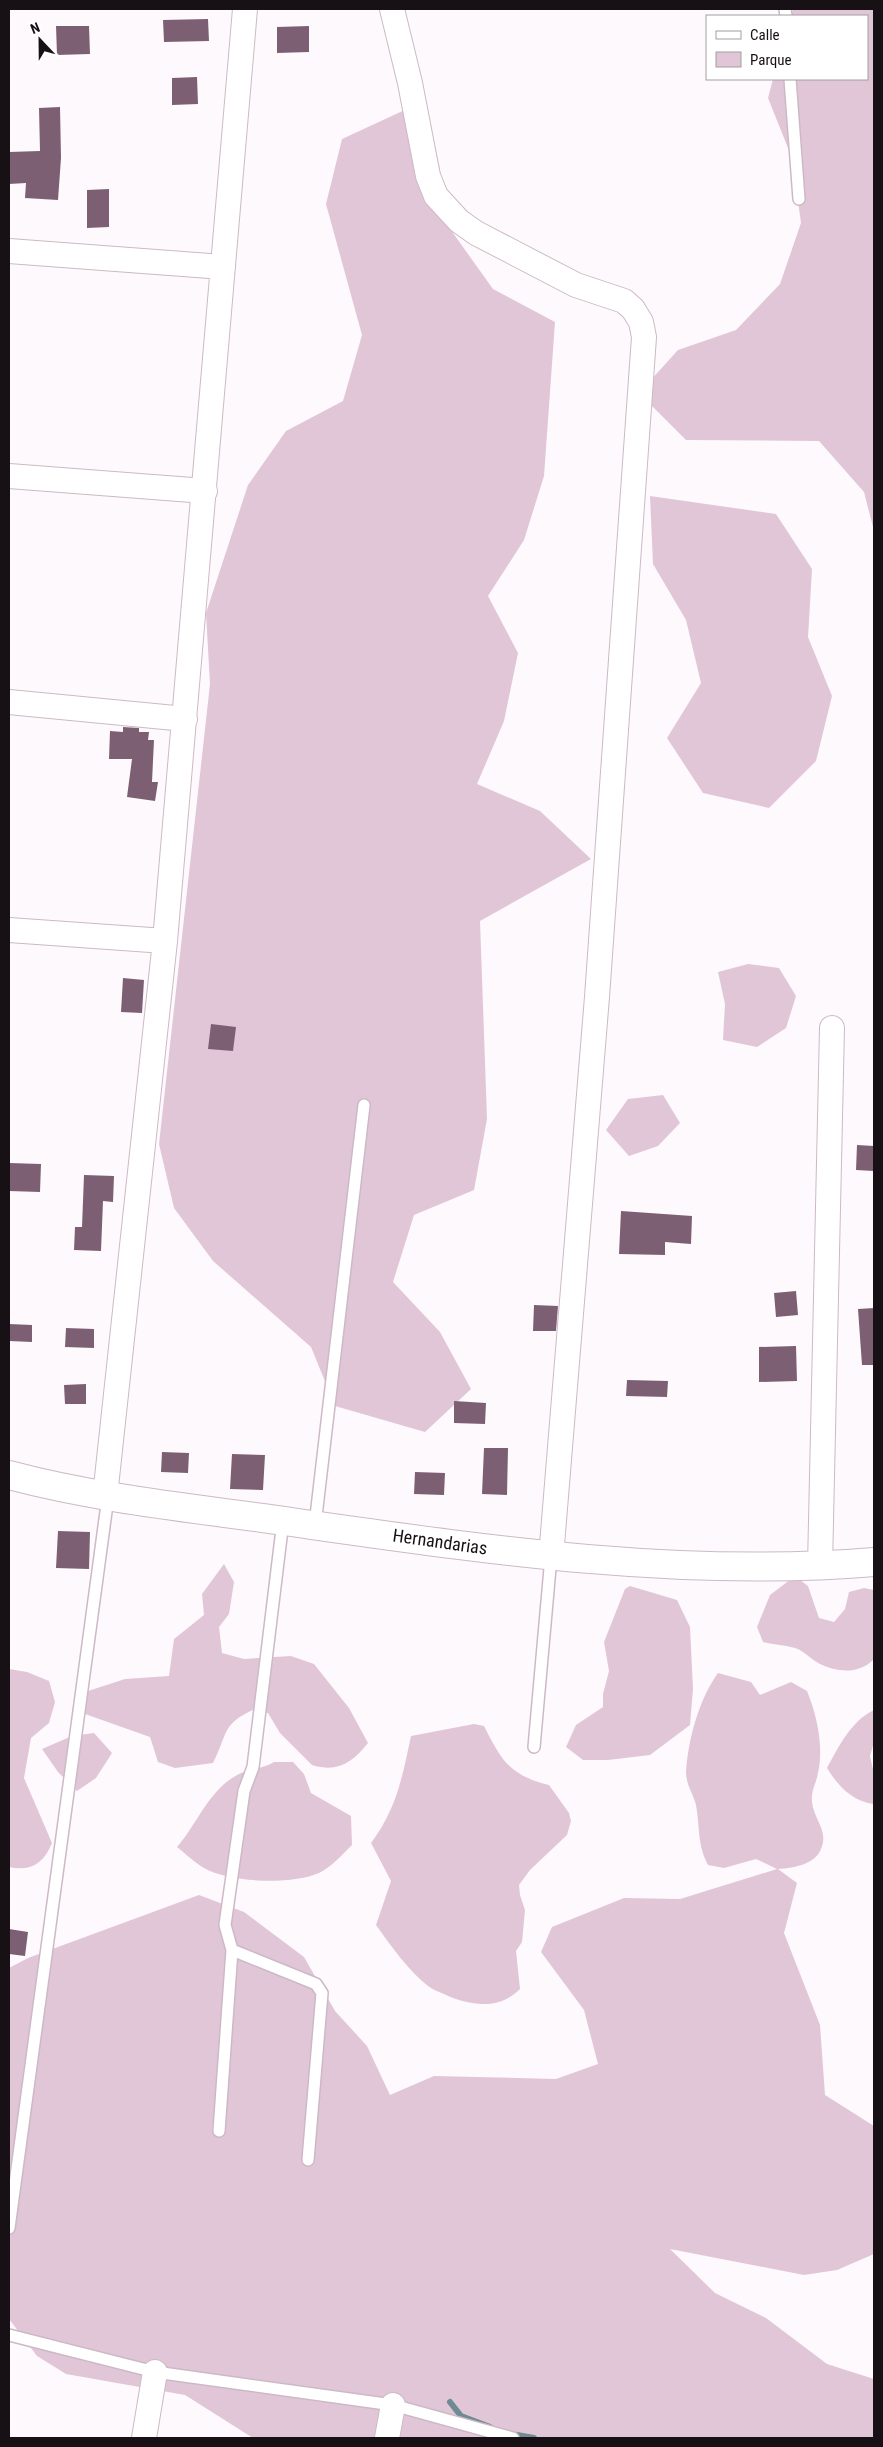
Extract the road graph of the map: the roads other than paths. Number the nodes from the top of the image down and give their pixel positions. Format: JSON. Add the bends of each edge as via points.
{"nodes":[{"id":1,"x":244,"y":9,"type":"edge"},
{"id":2,"x":392,"y":9,"type":"edge"},
{"id":3,"x":790,"y":80,"type":"edge"},
{"id":4,"x":799,"y":199,"type":"dead end"},
{"id":5,"x":9,"y":251,"type":"edge"},
{"id":6,"x":223,"y":267,"type":"junction"},
{"id":7,"x":9,"y":476,"type":"edge"},
{"id":8,"x":205,"y":491,"type":"junction"},
{"id":9,"x":9,"y":702,"type":"edge"},
{"id":10,"x":185,"y":719,"type":"junction"},
{"id":11,"x":9,"y":930,"type":"edge"},
{"id":12,"x":165,"y":941,"type":"junction"},
{"id":13,"x":832,"y":1028,"type":"dead end"},
{"id":14,"x":364,"y":1105,"type":"dead end"},
{"id":15,"x":9,"y":1475,"type":"edge"},
{"id":16,"x":106,"y":1496,"type":"junction"},
{"id":17,"x":283,"y":1520,"type":"junction"},
{"id":18,"x":315,"y":1525,"type":"junction"},
{"id":19,"x":551,"y":1557,"type":"junction"},
{"id":20,"x":874,"y":1562,"type":"edge"},
{"id":21,"x":820,"y":1566,"type":"junction"},
{"id":22,"x":534,"y":1747,"type":"dead end"},
{"id":23,"x":232,"y":1950,"type":"junction"},
{"id":24,"x":219,"y":2130,"type":"dead end"},
{"id":25,"x":308,"y":2160,"type":"dead end"},
{"id":26,"x":9,"y":2228,"type":"edge"},
{"id":27,"x":9,"y":2335,"type":"edge"},
{"id":28,"x":155,"y":2372,"type":"junction"},
{"id":29,"x":393,"y":2405,"type":"junction"},
{"id":30,"x":144,"y":2438,"type":"edge"},
{"id":31,"x":387,"y":2438,"type":"edge"},
{"id":32,"x":513,"y":2438,"type":"edge"}],
"edges":[{"from":1,"to":6,"type":"street"},
{"from":2,"to":19,"type":"street","via":[[428,176],[436,196],[459,221],[484,238],[576,285],[624,300],[641,322],[644,337],[598,988]]},
{"from":3,"to":4,"type":"lane"},
{"from":5,"to":6,"type":"street"},
{"from":6,"to":8,"type":"street"},
{"from":7,"to":8,"type":"street"},
{"from":8,"to":10,"type":"street"},
{"from":9,"to":10,"type":"street"},
{"from":10,"to":12,"type":"street"},
{"from":11,"to":12,"type":"street"},
{"from":12,"to":16,"type":"street"},
{"from":13,"to":21,"type":"street"},
{"from":14,"to":18,"type":"lane"},
{"from":15,"to":16,"type":"street","name":"Hernandarias"},
{"from":16,"to":17,"type":"street","name":"Hernandarias"},
{"from":16,"to":26,"type":"lane"},
{"from":17,"to":18,"type":"street","name":"Hernandarias"},
{"from":17,"to":23,"type":"lane","via":[[253,1767],[244,1791],[225,1925]]},
{"from":18,"to":19,"type":"street","name":"Hernandarias"},
{"from":19,"to":21,"type":"street","name":"Hernandarias","via":[[707,1566]]},
{"from":19,"to":22,"type":"lane"},
{"from":20,"to":21,"type":"street","name":"Hernandarias"},
{"from":23,"to":24,"type":"lane"},
{"from":23,"to":25,"type":"lane","via":[[316,1984],[322,1993]]},
{"from":27,"to":28,"type":"lane"},
{"from":28,"to":29,"type":"lane"},
{"from":28,"to":30,"type":"street"},
{"from":29,"to":31,"type":"street"},
{"from":29,"to":32,"type":"lane"}]}
